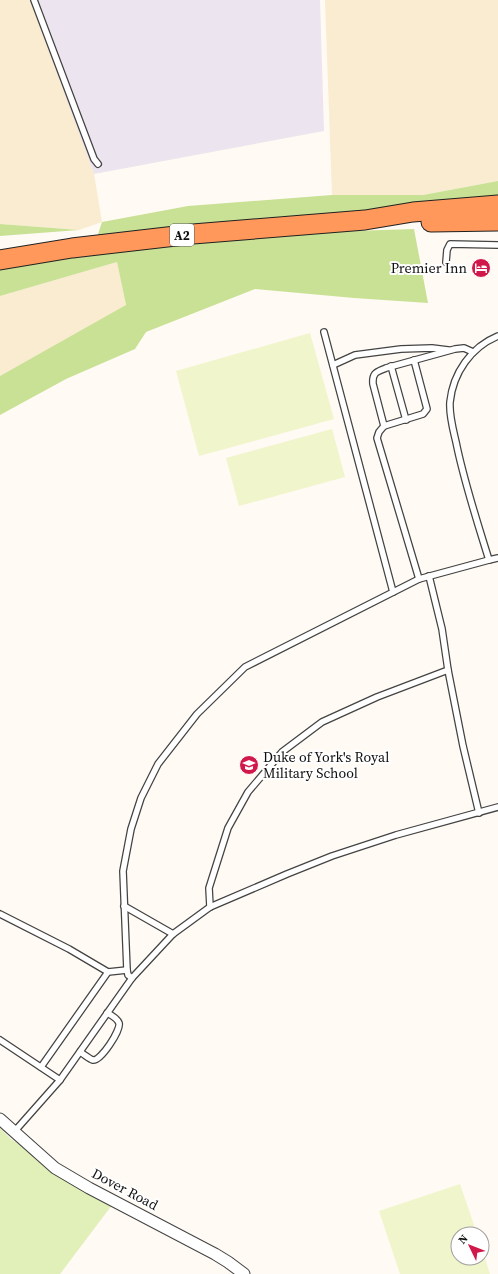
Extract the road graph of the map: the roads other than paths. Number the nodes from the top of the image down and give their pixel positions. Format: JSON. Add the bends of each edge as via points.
{"nodes":[{"id":1,"x":34,"y":0,"type":"edge"},
{"id":2,"x":98,"y":164,"type":"dead end"},
{"id":3,"x":498,"y":205,"type":"edge"},
{"id":4,"x":365,"y":220,"type":"junction"},
{"id":5,"x":498,"y":221,"type":"edge"},
{"id":6,"x":498,"y":245,"type":"edge"},
{"id":7,"x":0,"y":260,"type":"edge"},
{"id":8,"x":446,"y":262,"type":"dead end"},
{"id":9,"x":324,"y":332,"type":"dead end"},
{"id":10,"x":498,"y":336,"type":"edge"},
{"id":11,"x":452,"y":350,"type":"junction"},
{"id":12,"x":473,"y":352,"type":"junction"},
{"id":13,"x":414,"y":360,"type":"junction"},
{"id":14,"x":333,"y":365,"type":"junction"},
{"id":15,"x":391,"y":366,"type":"junction"},
{"id":16,"x":406,"y":420,"type":"junction"},
{"id":17,"x":384,"y":426,"type":"junction"},
{"id":18,"x":498,"y":558,"type":"edge"},
{"id":19,"x":489,"y":560,"type":"junction"},
{"id":20,"x":429,"y":576,"type":"junction"},
{"id":21,"x":419,"y":579,"type":"junction"},
{"id":22,"x":393,"y":592,"type":"junction"},
{"id":23,"x":448,"y":670,"type":"junction"},
{"id":24,"x":498,"y":807,"type":"edge"},
{"id":25,"x":480,"y":813,"type":"junction"},
{"id":26,"x":124,"y":906,"type":"junction"},
{"id":27,"x":210,"y":907,"type":"junction"},
{"id":28,"x":0,"y":914,"type":"edge"},
{"id":29,"x":173,"y":934,"type":"junction"},
{"id":30,"x":127,"y":970,"type":"junction"},
{"id":31,"x":108,"y":972,"type":"junction"},
{"id":32,"x":132,"y":978,"type":"junction"},
{"id":33,"x":107,"y":1013,"type":"junction"},
{"id":34,"x":0,"y":1040,"type":"edge"},
{"id":35,"x":80,"y":1052,"type":"junction"},
{"id":36,"x":41,"y":1067,"type":"junction"},
{"id":37,"x":60,"y":1080,"type":"junction"},
{"id":38,"x":0,"y":1119,"type":"edge"},
{"id":39,"x":14,"y":1132,"type":"junction"},
{"id":40,"x":244,"y":1274,"type":"edge"}],
"edges":[{"from":1,"to":2,"type":"lane"},
{"from":3,"to":4,"type":"highway","number":"A2","via":[[412,212]]},
{"from":4,"to":5,"type":"highway","number":"A2"},
{"from":4,"to":7,"type":"highway","number":"A2","via":[[193,234],[72,248]]},
{"from":6,"to":8,"type":"lane","via":[[450,244]]},
{"from":9,"to":14,"type":"lane"},
{"from":10,"to":12,"type":"lane","via":[[488,340]]},
{"from":11,"to":12,"type":"lane","via":[[464,348]]},
{"from":11,"to":13,"type":"lane"},
{"from":11,"to":14,"type":"lane","via":[[401,348],[355,355]]},
{"from":12,"to":19,"type":"lane","via":[[455,380],[450,403],[451,419],[460,462]]},
{"from":13,"to":15,"type":"lane"},
{"from":13,"to":16,"type":"lane","via":[[427,408],[423,414]]},
{"from":14,"to":22,"type":"lane"},
{"from":15,"to":16,"type":"lane"},
{"from":15,"to":17,"type":"lane","via":[[376,372],[372,377]]},
{"from":16,"to":17,"type":"lane"},
{"from":17,"to":21,"type":"lane","via":[[377,438]]},
{"from":18,"to":19,"type":"lane"},
{"from":19,"to":20,"type":"lane"},
{"from":20,"to":21,"type":"lane"},
{"from":20,"to":23,"type":"lane","via":[[442,629]]},
{"from":21,"to":22,"type":"lane"},
{"from":22,"to":26,"type":"lane","via":[[244,667],[197,714],[158,764],[141,798],[131,829],[123,871]]},
{"from":23,"to":25,"type":"lane","via":[[462,746]]},
{"from":23,"to":27,"type":"lane","via":[[377,697],[322,722],[282,752],[248,792],[228,828],[209,888]]},
{"from":24,"to":25,"type":"lane"},
{"from":25,"to":27,"type":"lane","via":[[396,835],[332,856]]},
{"from":26,"to":29,"type":"lane"},
{"from":26,"to":30,"type":"lane"},
{"from":27,"to":29,"type":"lane"},
{"from":28,"to":31,"type":"lane"},
{"from":29,"to":32,"type":"lane"},
{"from":30,"to":31,"type":"lane"},
{"from":30,"to":32,"type":"lane"},
{"from":31,"to":36,"type":"lane"},
{"from":32,"to":33,"type":"lane"},
{"from":33,"to":35,"type":"lane"},
{"from":33,"to":35,"type":"lane","via":[[117,1020],[117,1033],[96,1060]]},
{"from":34,"to":36,"type":"lane"},
{"from":35,"to":37,"type":"lane"},
{"from":36,"to":37,"type":"lane"},
{"from":37,"to":39,"type":"lane"},
{"from":38,"to":39,"type":"street","name":"Dover Road"},
{"from":39,"to":40,"type":"street","name":"Dover Road","via":[[55,1168],[216,1254]]}]}
